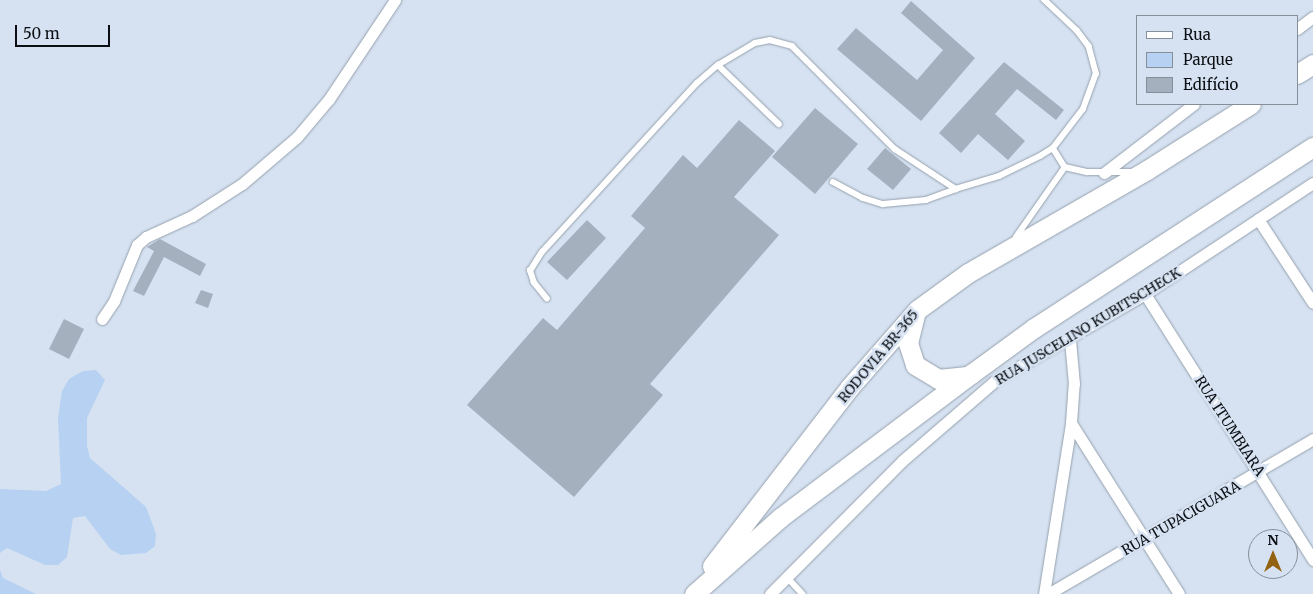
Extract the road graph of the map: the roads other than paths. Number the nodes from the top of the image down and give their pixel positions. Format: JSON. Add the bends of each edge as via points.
{"nodes":[{"id":1,"x":395,"y":0,"type":"edge"},
{"id":2,"x":1046,"y":1,"type":"edge"},
{"id":3,"x":1313,"y":17,"type":"edge"},
{"id":4,"x":1298,"y":28,"type":"edge"},
{"id":5,"x":1313,"y":64,"type":"edge"},
{"id":6,"x":718,"y":65,"type":"junction"},
{"id":7,"x":1298,"y":73,"type":"edge"},
{"id":8,"x":1193,"y":105,"type":"edge"},
{"id":9,"x":1249,"y":105,"type":"edge"},
{"id":10,"x":778,"y":124,"type":"dead end"},
{"id":11,"x":1313,"y":147,"type":"edge"},
{"id":12,"x":1053,"y":148,"type":"junction"},
{"id":13,"x":1065,"y":167,"type":"junction"},
{"id":14,"x":1147,"y":170,"type":"junction"},
{"id":15,"x":1104,"y":173,"type":"junction"},
{"id":16,"x":833,"y":182,"type":"dead end"},
{"id":17,"x":1313,"y":183,"type":"edge"},
{"id":18,"x":956,"y":189,"type":"junction"},
{"id":19,"x":1258,"y":219,"type":"junction"},
{"id":20,"x":1005,"y":252,"type":"junction"},
{"id":21,"x":1145,"y":294,"type":"junction"},
{"id":22,"x":547,"y":299,"type":"dead end"},
{"id":23,"x":1313,"y":303,"type":"edge"},
{"id":24,"x":917,"y":310,"type":"junction"},
{"id":25,"x":102,"y":320,"type":"dead end"},
{"id":26,"x":1070,"y":340,"type":"junction"},
{"id":27,"x":971,"y":374,"type":"junction"},
{"id":28,"x":1071,"y":423,"type":"junction"},
{"id":29,"x":1313,"y":439,"type":"edge"},
{"id":30,"x":1260,"y":472,"type":"junction"},
{"id":31,"x":1146,"y":539,"type":"junction"},
{"id":32,"x":1313,"y":560,"type":"edge"},
{"id":33,"x":787,"y":577,"type":"junction"},
{"id":34,"x":692,"y":594,"type":"edge"},
{"id":35,"x":770,"y":594,"type":"edge"},
{"id":36,"x":803,"y":594,"type":"edge"},
{"id":37,"x":1044,"y":594,"type":"edge"},
{"id":38,"x":1048,"y":594,"type":"edge"},
{"id":39,"x":1178,"y":594,"type":"edge"}],
"edges":[{"from":1,"to":25,"type":"street","via":[[330,98],[286,148],[242,184],[192,216],[146,237],[137,245],[114,301]]},
{"from":2,"to":12,"type":"lane","via":[[1089,47],[1096,74],[1083,109]]},
{"from":3,"to":4,"type":"street"},
{"from":5,"to":7,"type":"main road"},
{"from":6,"to":10,"type":"lane"},
{"from":6,"to":18,"type":"lane","via":[[755,43],[770,40],[792,46],[895,149]]},
{"from":6,"to":22,"type":"lane","via":[[697,83],[532,264],[530,276]]},
{"from":8,"to":15,"type":"street"},
{"from":9,"to":14,"type":"main road","name":"RODOVIA BR-365"},
{"from":11,"to":27,"type":"main road","via":[[1034,328]]},
{"from":12,"to":13,"type":"lane"},
{"from":12,"to":18,"type":"lane","via":[[998,176]]},
{"from":13,"to":15,"type":"lane"},
{"from":13,"to":20,"type":"lane"},
{"from":14,"to":15,"type":"lane"},
{"from":14,"to":20,"type":"main road","name":"RODOVIA BR-365"},
{"from":16,"to":18,"type":"lane","via":[[863,198],[883,204],[926,200]]},
{"from":17,"to":19,"type":"street","name":"RUA JUSCELINO KUBITSCHECK"},
{"from":19,"to":21,"type":"street","name":"RUA JUSCELINO KUBITSCHECK"},
{"from":19,"to":23,"type":"street"},
{"from":20,"to":24,"type":"main road","name":"RODOVIA BR-365"},
{"from":21,"to":26,"type":"street","name":"RUA JUSCELINO KUBITSCHECK"},
{"from":21,"to":30,"type":"street","name":"RUA ITUMBIARA"},
{"from":24,"to":27,"type":"main road","via":[[908,343],[915,365],[938,379]]},
{"from":24,"to":34,"type":"main road","name":"RODOVIA BR-365","via":[[849,388]]},
{"from":26,"to":28,"type":"street","via":[[1074,384]]},
{"from":26,"to":33,"type":"street","name":"RUA JUSCELINO KUBITSCHECK","via":[[1014,367],[973,399],[902,462]]},
{"from":27,"to":34,"type":"main road","via":[[781,517]]},
{"from":28,"to":31,"type":"street"},
{"from":28,"to":37,"type":"street"},
{"from":29,"to":30,"type":"street","name":"RUA TUPACIGUARA"},
{"from":30,"to":31,"type":"street","name":"RUA TUPACIGUARA"},
{"from":30,"to":32,"type":"street","name":"RUA ITUMBIARA"},
{"from":31,"to":38,"type":"street","name":"RUA TUPACIGUARA"},
{"from":31,"to":39,"type":"street"},
{"from":33,"to":35,"type":"street","name":"RUA JUSCELINO KUBITSCHECK"},
{"from":33,"to":36,"type":"lane"}]}
